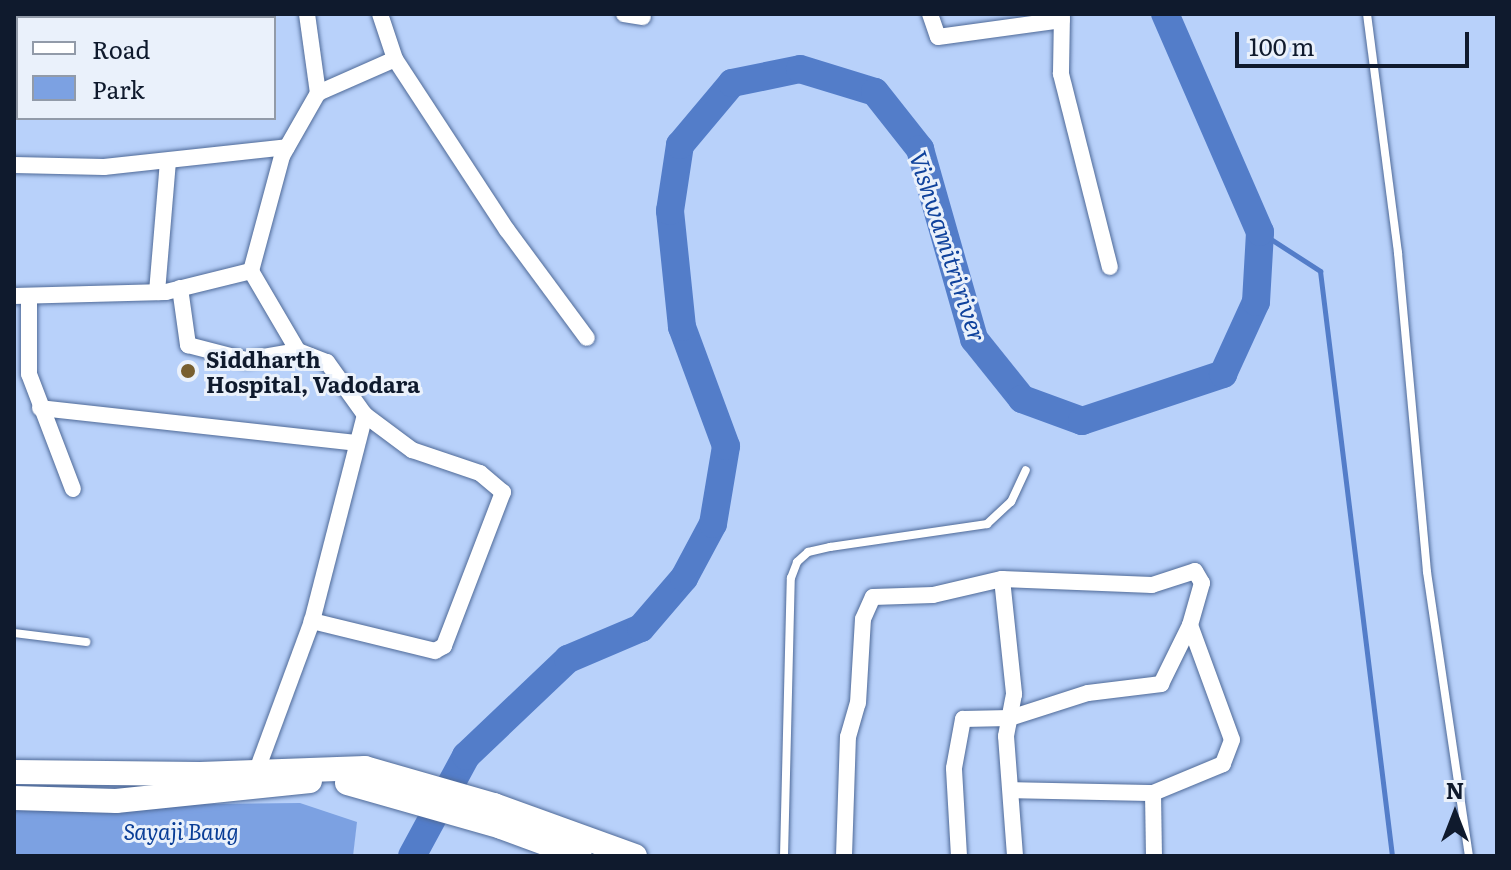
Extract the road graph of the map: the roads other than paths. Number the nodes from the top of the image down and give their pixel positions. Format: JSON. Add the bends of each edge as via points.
{"nodes":[{"id":1,"x":307,"y":14,"type":"edge"},
{"id":2,"x":380,"y":14,"type":"edge"},
{"id":3,"x":624,"y":14,"type":"edge"},
{"id":4,"x":930,"y":14,"type":"edge"},
{"id":5,"x":1367,"y":14,"type":"edge"},
{"id":6,"x":643,"y":17,"type":"dead end"},
{"id":7,"x":1062,"y":17,"type":"edge"},
{"id":8,"x":395,"y":59,"type":"junction"},
{"id":9,"x":318,"y":93,"type":"junction"},
{"id":10,"x":287,"y":147,"type":"junction"},
{"id":11,"x":168,"y":162,"type":"junction"},
{"id":12,"x":14,"y":165,"type":"edge"},
{"id":13,"x":1110,"y":267,"type":"dead end"},
{"id":14,"x":251,"y":271,"type":"junction"},
{"id":15,"x":180,"y":288,"type":"junction"},
{"id":16,"x":157,"y":292,"type":"junction"},
{"id":17,"x":22,"y":297,"type":"edge"},
{"id":18,"x":587,"y":338,"type":"dead end"},
{"id":19,"x":298,"y":351,"type":"junction"},
{"id":20,"x":40,"y":408,"type":"junction"},
{"id":21,"x":365,"y":415,"type":"junction"},
{"id":22,"x":357,"y":443,"type":"junction"},
{"id":23,"x":1026,"y":470,"type":"dead end"},
{"id":24,"x":73,"y":489,"type":"dead end"},
{"id":25,"x":1002,"y":579,"type":"junction"},
{"id":26,"x":312,"y":621,"type":"junction"},
{"id":27,"x":1190,"y":625,"type":"junction"},
{"id":28,"x":14,"y":633,"type":"edge"},
{"id":29,"x":86,"y":642,"type":"dead end"},
{"id":30,"x":1010,"y":718,"type":"junction"},
{"id":31,"x":257,"y":770,"type":"junction"},
{"id":32,"x":14,"y":772,"type":"edge"},
{"id":33,"x":363,"y":776,"type":"junction"},
{"id":34,"x":1012,"y":790,"type":"junction"},
{"id":35,"x":1153,"y":793,"type":"junction"},
{"id":36,"x":14,"y":798,"type":"edge"},
{"id":37,"x":498,"y":816,"type":"junction"},
{"id":38,"x":578,"y":856,"type":"edge"},
{"id":39,"x":635,"y":856,"type":"edge"},
{"id":40,"x":784,"y":856,"type":"edge"},
{"id":41,"x":844,"y":856,"type":"edge"},
{"id":42,"x":959,"y":856,"type":"edge"},
{"id":43,"x":1015,"y":856,"type":"edge"},
{"id":44,"x":1154,"y":856,"type":"edge"},
{"id":45,"x":1469,"y":856,"type":"edge"}],
"edges":[{"from":1,"to":9,"type":"street"},
{"from":2,"to":8,"type":"street"},
{"from":3,"to":6,"type":"street"},
{"from":4,"to":7,"type":"street","via":[[938,37]]},
{"from":5,"to":45,"type":"lane","via":[[1398,253],[1427,572]]},
{"from":7,"to":13,"type":"street","via":[[1061,74]]},
{"from":8,"to":9,"type":"street"},
{"from":8,"to":18,"type":"street","via":[[507,230]]},
{"from":9,"to":10,"type":"street"},
{"from":10,"to":11,"type":"street"},
{"from":10,"to":14,"type":"street"},
{"from":11,"to":12,"type":"street"},
{"from":11,"to":16,"type":"street"},
{"from":14,"to":15,"type":"street"},
{"from":14,"to":19,"type":"street"},
{"from":15,"to":16,"type":"street"},
{"from":15,"to":19,"type":"street","via":[[188,345],[246,360]]},
{"from":16,"to":17,"type":"street"},
{"from":17,"to":20,"type":"street","via":[[29,374]]},
{"from":19,"to":21,"type":"street","via":[[327,362]]},
{"from":20,"to":22,"type":"street"},
{"from":20,"to":24,"type":"street"},
{"from":21,"to":22,"type":"street"},
{"from":21,"to":26,"type":"street","via":[[412,450],[480,473],[503,492],[503,498],[444,646],[435,651]]},
{"from":22,"to":26,"type":"street"},
{"from":23,"to":40,"type":"lane","via":[[1011,502],[987,524],[830,547],[808,552],[797,562],[791,578]]},
{"from":25,"to":27,"type":"street","via":[[1152,585],[1195,571],[1202,583]]},
{"from":25,"to":30,"type":"street","via":[[1014,694]]},
{"from":25,"to":41,"type":"street","via":[[905,599],[873,597],[863,619],[858,703],[848,737]]},
{"from":26,"to":31,"type":"street"},
{"from":27,"to":30,"type":"street","via":[[1161,684],[1088,693]]},
{"from":27,"to":35,"type":"street","via":[[1232,740],[1223,764]]},
{"from":28,"to":29,"type":"lane"},
{"from":30,"to":34,"type":"street","via":[[1006,736]]},
{"from":30,"to":42,"type":"street","via":[[963,719],[958,727],[954,768]]},
{"from":31,"to":32,"type":"street"},
{"from":31,"to":33,"type":"street"},
{"from":33,"to":36,"type":"street","via":[[116,801]]},
{"from":33,"to":37,"type":"street"},
{"from":34,"to":35,"type":"street"},
{"from":34,"to":43,"type":"street"},
{"from":35,"to":44,"type":"street"},
{"from":37,"to":38,"type":"street"},
{"from":37,"to":39,"type":"street"}]}
